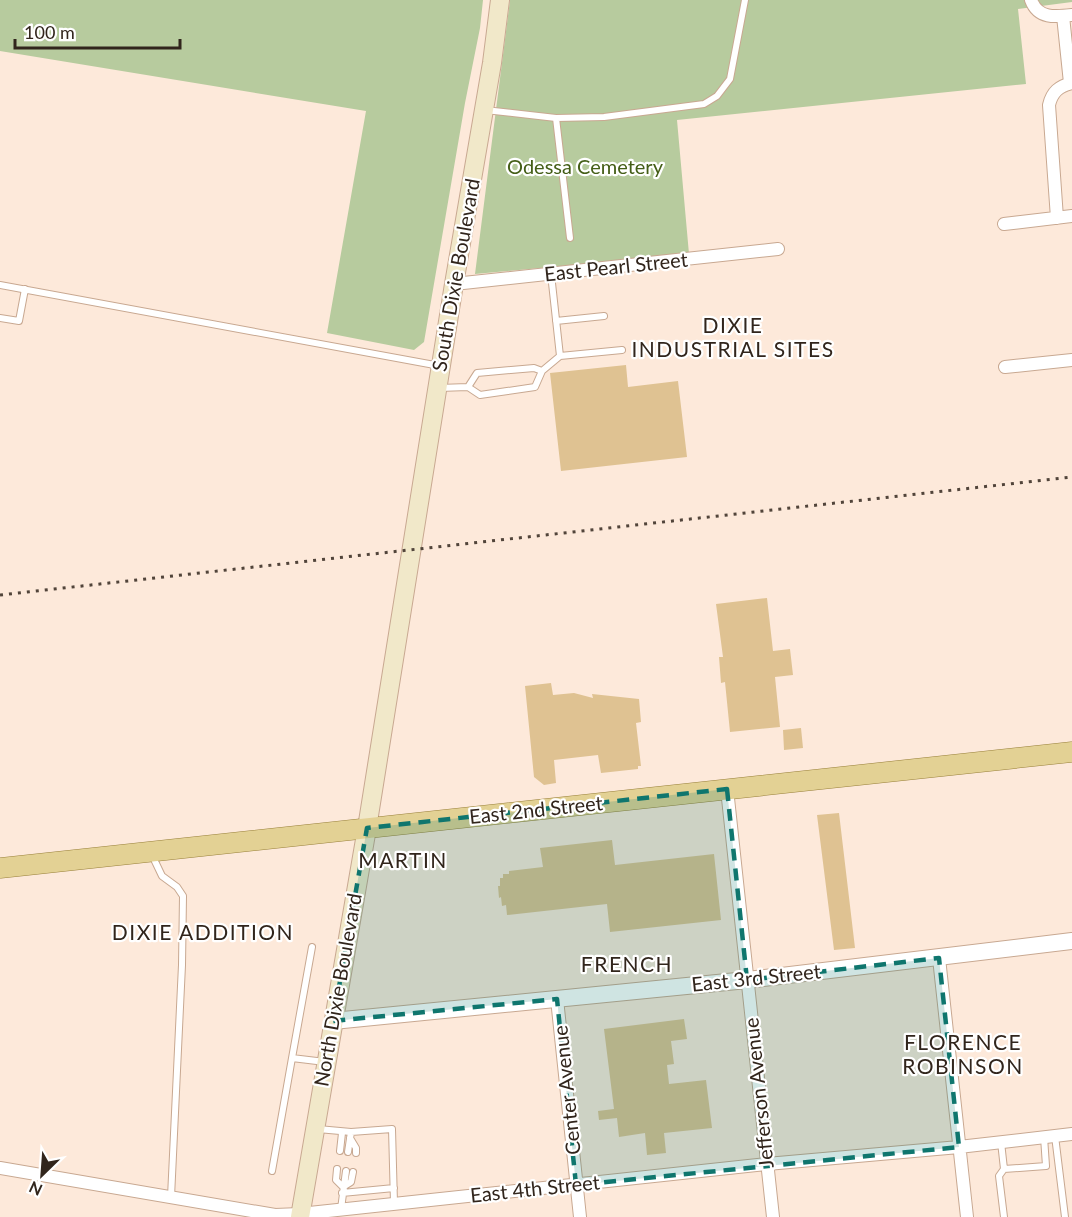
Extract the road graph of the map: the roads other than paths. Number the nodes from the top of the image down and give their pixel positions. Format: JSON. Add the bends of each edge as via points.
{"nodes":[{"id":1,"x":500,"y":0,"type":"edge"},
{"id":2,"x":745,"y":0,"type":"edge"},
{"id":3,"x":1031,"y":0,"type":"edge"},
{"id":4,"x":1067,"y":16,"type":"edge"},
{"id":5,"x":1071,"y":83,"type":"edge"},
{"id":6,"x":484,"y":110,"type":"junction"},
{"id":7,"x":556,"y":118,"type":"junction"},
{"id":8,"x":1072,"y":216,"type":"edge"},
{"id":9,"x":1057,"y":218,"type":"junction"},
{"id":10,"x":1004,"y":224,"type":"dead end"},
{"id":11,"x":570,"y":238,"type":"dead end"},
{"id":12,"x":778,"y":249,"type":"dead end"},
{"id":13,"x":551,"y":274,"type":"junction"},
{"id":14,"x":454,"y":284,"type":"junction"},
{"id":15,"x":0,"y":285,"type":"edge"},
{"id":16,"x":25,"y":289,"type":"junction"},
{"id":17,"x":604,"y":316,"type":"dead end"},
{"id":18,"x":0,"y":318,"type":"edge"},
{"id":19,"x":556,"y":321,"type":"junction"},
{"id":20,"x":622,"y":350,"type":"dead end"},
{"id":21,"x":560,"y":356,"type":"junction"},
{"id":22,"x":1072,"y":360,"type":"edge"},
{"id":23,"x":441,"y":366,"type":"junction"},
{"id":24,"x":1005,"y":367,"type":"dead end"},
{"id":25,"x":542,"y":371,"type":"junction"},
{"id":26,"x":468,"y":387,"type":"junction"},
{"id":27,"x":437,"y":388,"type":"junction"},
{"id":28,"x":412,"y":550,"type":"joint"},
{"id":29,"x":1072,"y":752,"type":"edge"},
{"id":30,"x":727,"y":789,"type":"junction"},
{"id":31,"x":367,"y":828,"type":"junction"},
{"id":32,"x":151,"y":852,"type":"junction"},
{"id":33,"x":0,"y":868,"type":"edge"},
{"id":34,"x":1072,"y":941,"type":"edge"},
{"id":35,"x":312,"y":946,"type":"dead end"},
{"id":36,"x":939,"y":958,"type":"junction"},
{"id":37,"x":747,"y":980,"type":"junction"},
{"id":38,"x":557,"y":999,"type":"junction"},
{"id":39,"x":333,"y":1021,"type":"junction"},
{"id":40,"x":292,"y":1058,"type":"junction"},
{"id":41,"x":326,"y":1063,"type":"junction"},
{"id":42,"x":314,"y":1128,"type":"junction"},
{"id":43,"x":342,"y":1133,"type":"junction"},
{"id":44,"x":1072,"y":1134,"type":"edge"},
{"id":45,"x":351,"y":1136,"type":"junction"},
{"id":46,"x":1050,"y":1137,"type":"junction"},
{"id":47,"x":1001,"y":1142,"type":"junction"},
{"id":48,"x":959,"y":1147,"type":"junction"},
{"id":49,"x":340,"y":1151,"type":"dead end"},
{"id":50,"x":352,"y":1153,"type":"dead end"},
{"id":51,"x":767,"y":1164,"type":"junction"},
{"id":52,"x":1059,"y":1165,"type":"junction"},
{"id":53,"x":1046,"y":1166,"type":"junction"},
{"id":54,"x":0,"y":1168,"type":"edge"},
{"id":55,"x":337,"y":1169,"type":"dead end"},
{"id":56,"x":1004,"y":1169,"type":"junction"},
{"id":57,"x":272,"y":1171,"type":"dead end"},
{"id":58,"x":349,"y":1172,"type":"dead end"},
{"id":59,"x":576,"y":1185,"type":"junction"},
{"id":60,"x":394,"y":1188,"type":"junction"},
{"id":61,"x":343,"y":1190,"type":"junction"},
{"id":62,"x":171,"y":1197,"type":"junction"},
{"id":63,"x":394,"y":1204,"type":"junction"},
{"id":64,"x":341,"y":1210,"type":"junction"},
{"id":65,"x":300,"y":1216,"type":"edge"},
{"id":66,"x":580,"y":1217,"type":"edge"},
{"id":67,"x":772,"y":1217,"type":"edge"},
{"id":68,"x":967,"y":1217,"type":"edge"},
{"id":69,"x":1004,"y":1217,"type":"edge"},
{"id":70,"x":1065,"y":1217,"type":"edge"}],
"edges":[{"from":1,"to":6,"type":"main road","name":"South Dixie Boulevard"},
{"from":2,"to":7,"type":"lane","via":[[730,79],[717,96],[704,104],[604,117]]},
{"from":3,"to":4,"type":"street","via":[[1041,14]]},
{"from":4,"to":5,"type":"street"},
{"from":5,"to":9,"type":"street","via":[[1055,90],[1049,105]]},
{"from":6,"to":7,"type":"lane"},
{"from":6,"to":14,"type":"main road","name":"South Dixie Boulevard"},
{"from":7,"to":11,"type":"lane"},
{"from":8,"to":9,"type":"street"},
{"from":9,"to":10,"type":"street"},
{"from":12,"to":13,"type":"street","name":"East Pearl Street"},
{"from":13,"to":14,"type":"street","name":"East Pearl Street"},
{"from":13,"to":19,"type":"lane"},
{"from":14,"to":23,"type":"main road","name":"South Dixie Boulevard"},
{"from":15,"to":16,"type":"lane"},
{"from":16,"to":18,"type":"lane","via":[[19,321]]},
{"from":16,"to":23,"type":"lane"},
{"from":17,"to":19,"type":"lane"},
{"from":19,"to":21,"type":"lane"},
{"from":20,"to":21,"type":"lane"},
{"from":21,"to":25,"type":"lane"},
{"from":22,"to":24,"type":"street"},
{"from":23,"to":27,"type":"main road","name":"South Dixie Boulevard"},
{"from":25,"to":26,"type":"lane","via":[[534,368],[477,373]]},
{"from":25,"to":26,"type":"lane","via":[[536,387],[480,395]]},
{"from":26,"to":27,"type":"lane"},
{"from":27,"to":28,"type":"main road","name":"South Dixie Boulevard"},
{"from":28,"to":31,"type":"main road","name":"North Dixie Boulevard"},
{"from":29,"to":30,"type":"main road","name":"East 2nd Street"},
{"from":30,"to":31,"type":"main road","name":"East 2nd Street"},
{"from":30,"to":37,"type":"street","name":"Jefferson Avenue"},
{"from":31,"to":32,"type":"main road","name":"East 2nd Street"},
{"from":31,"to":39,"type":"main road","name":"North Dixie Boulevard"},
{"from":32,"to":33,"type":"main road","name":"East 2nd Street"},
{"from":32,"to":62,"type":"lane","via":[[162,876],[183,896]]},
{"from":34,"to":36,"type":"street","name":"East 3rd Street"},
{"from":35,"to":40,"type":"lane"},
{"from":36,"to":37,"type":"street","name":"East 3rd Street"},
{"from":36,"to":48,"type":"street"},
{"from":37,"to":38,"type":"street","name":"East 3rd Street"},
{"from":37,"to":51,"type":"street","name":"Jefferson Avenue"},
{"from":38,"to":39,"type":"street","name":"East 3rd Street"},
{"from":38,"to":59,"type":"street","name":"Center Avenue"},
{"from":39,"to":41,"type":"main road","name":"North Dixie Boulevard"},
{"from":40,"to":41,"type":"lane"},
{"from":40,"to":57,"type":"lane"},
{"from":41,"to":42,"type":"main road","name":"North Dixie Boulevard"},
{"from":42,"to":43,"type":"lane"},
{"from":42,"to":65,"type":"main road","name":"North Dixie Boulevard"},
{"from":43,"to":45,"type":"lane"},
{"from":43,"to":49,"type":"lane"},
{"from":44,"to":46,"type":"street","name":"East 4th Street"},
{"from":45,"to":50,"type":"lane","via":[[356,1148]]},
{"from":45,"to":60,"type":"lane","via":[[392,1130]]},
{"from":46,"to":47,"type":"street","name":"East 4th Street"},
{"from":46,"to":52,"type":"lane"},
{"from":46,"to":53,"type":"lane"},
{"from":47,"to":48,"type":"street","name":"East 4th Street"},
{"from":47,"to":56,"type":"lane"},
{"from":48,"to":51,"type":"street","name":"East 4th Street"},
{"from":48,"to":68,"type":"street"},
{"from":51,"to":59,"type":"street","name":"East 4th Street"},
{"from":51,"to":67,"type":"street","name":"Jefferson Avenue"},
{"from":52,"to":53,"type":"lane"},
{"from":52,"to":70,"type":"lane"},
{"from":53,"to":56,"type":"lane"},
{"from":54,"to":62,"type":"street","name":"East 4th Street"},
{"from":55,"to":61,"type":"lane","via":[[336,1180]]},
{"from":56,"to":69,"type":"lane","via":[[999,1176]]},
{"from":58,"to":61,"type":"lane"},
{"from":59,"to":63,"type":"street","name":"East 4th Street"},
{"from":59,"to":66,"type":"street","name":"Center Avenue"},
{"from":60,"to":61,"type":"lane"},
{"from":60,"to":63,"type":"lane"},
{"from":61,"to":64,"type":"lane"},
{"from":62,"to":65,"type":"street","name":"East 4th Street"},
{"from":63,"to":64,"type":"street","name":"East 4th Street"},
{"from":64,"to":65,"type":"street","name":"East 4th Street"}]}
